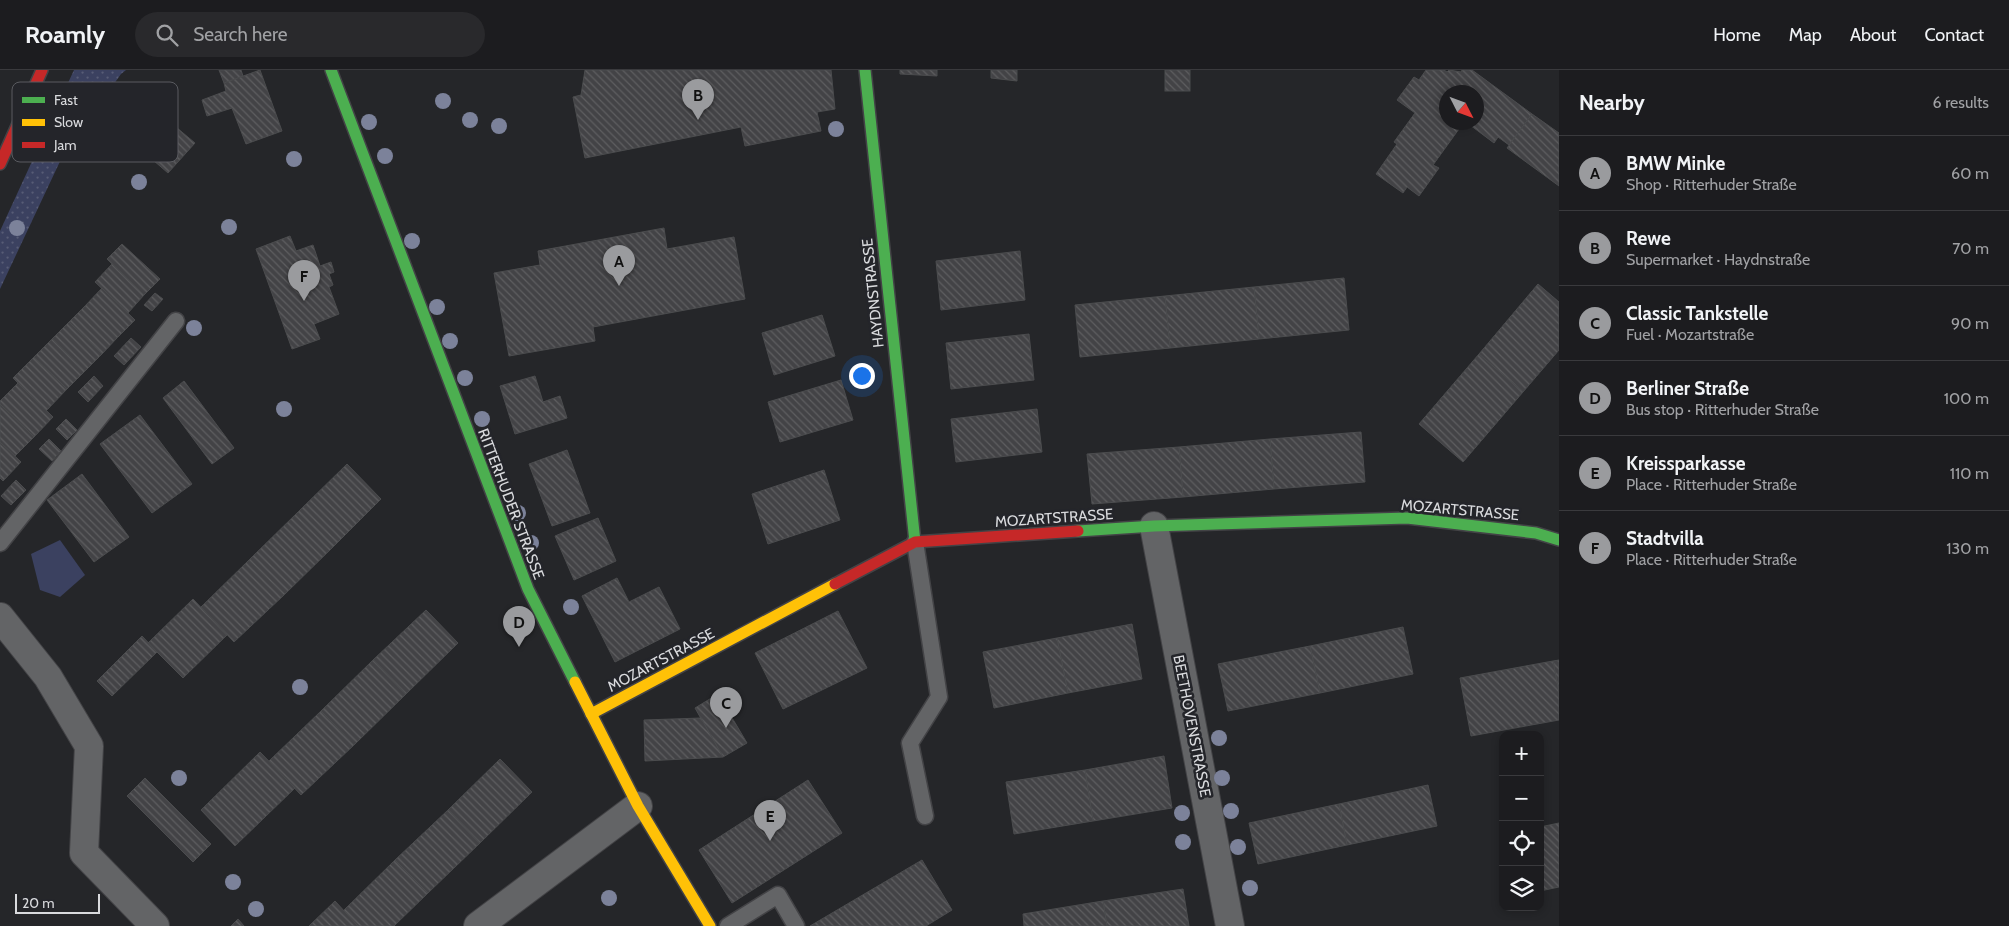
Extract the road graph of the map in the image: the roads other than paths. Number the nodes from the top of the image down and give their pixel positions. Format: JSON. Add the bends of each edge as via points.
{"nodes":[{"id":1,"x":42,"y":70,"type":"edge"},
{"id":2,"x":331,"y":70,"type":"edge"},
{"id":3,"x":865,"y":70,"type":"edge"},
{"id":4,"x":37,"y":82,"type":"edge"},
{"id":5,"x":12,"y":137,"type":"edge"},
{"id":6,"x":0,"y":164,"type":"edge"},
{"id":7,"x":176,"y":321,"type":"dead end"},
{"id":8,"x":1154,"y":526,"type":"junction"},
{"id":9,"x":1559,"y":540,"type":"edge"},
{"id":10,"x":914,"y":542,"type":"junction"},
{"id":11,"x":0,"y":543,"type":"edge"},
{"id":12,"x":0,"y":617,"type":"edge"},
{"id":13,"x":591,"y":714,"type":"junction"},
{"id":14,"x":638,"y":806,"type":"junction"},
{"id":15,"x":925,"y":816,"type":"dead end"},
{"id":16,"x":155,"y":926,"type":"edge"},
{"id":17,"x":478,"y":926,"type":"edge"},
{"id":18,"x":710,"y":926,"type":"edge"},
{"id":19,"x":728,"y":926,"type":"edge"},
{"id":20,"x":796,"y":926,"type":"edge"},
{"id":21,"x":1230,"y":926,"type":"edge"}],
"edges":[{"from":1,"to":4,"type":"street"},
{"from":2,"to":13,"type":"street","name":"RITTERHUDER STRASSE","via":[[528,590]]},
{"from":3,"to":10,"type":"street","name":"HAYDNSTRASSE"},
{"from":5,"to":6,"type":"street"},
{"from":7,"to":11,"type":"lane"},
{"from":8,"to":9,"type":"street","name":"MOZARTSTRASSE","via":[[1407,518],[1536,532]]},
{"from":8,"to":10,"type":"street","name":"MOZARTSTRASSE"},
{"from":8,"to":21,"type":"street","name":"BEETHOVENSTRASSE"},
{"from":10,"to":13,"type":"street","name":"MOZARTSTRASSE"},
{"from":10,"to":15,"type":"lane","via":[[939,697],[910,743]]},
{"from":12,"to":16,"type":"street","via":[[48,677],[89,746],[84,853]]},
{"from":13,"to":14,"type":"street","name":"RITTERHUDER STRASSE"},
{"from":14,"to":17,"type":"street"},
{"from":14,"to":18,"type":"street","name":"RITTERHUDER STRASSE"},
{"from":19,"to":20,"type":"lane","via":[[778,895]]}]}
